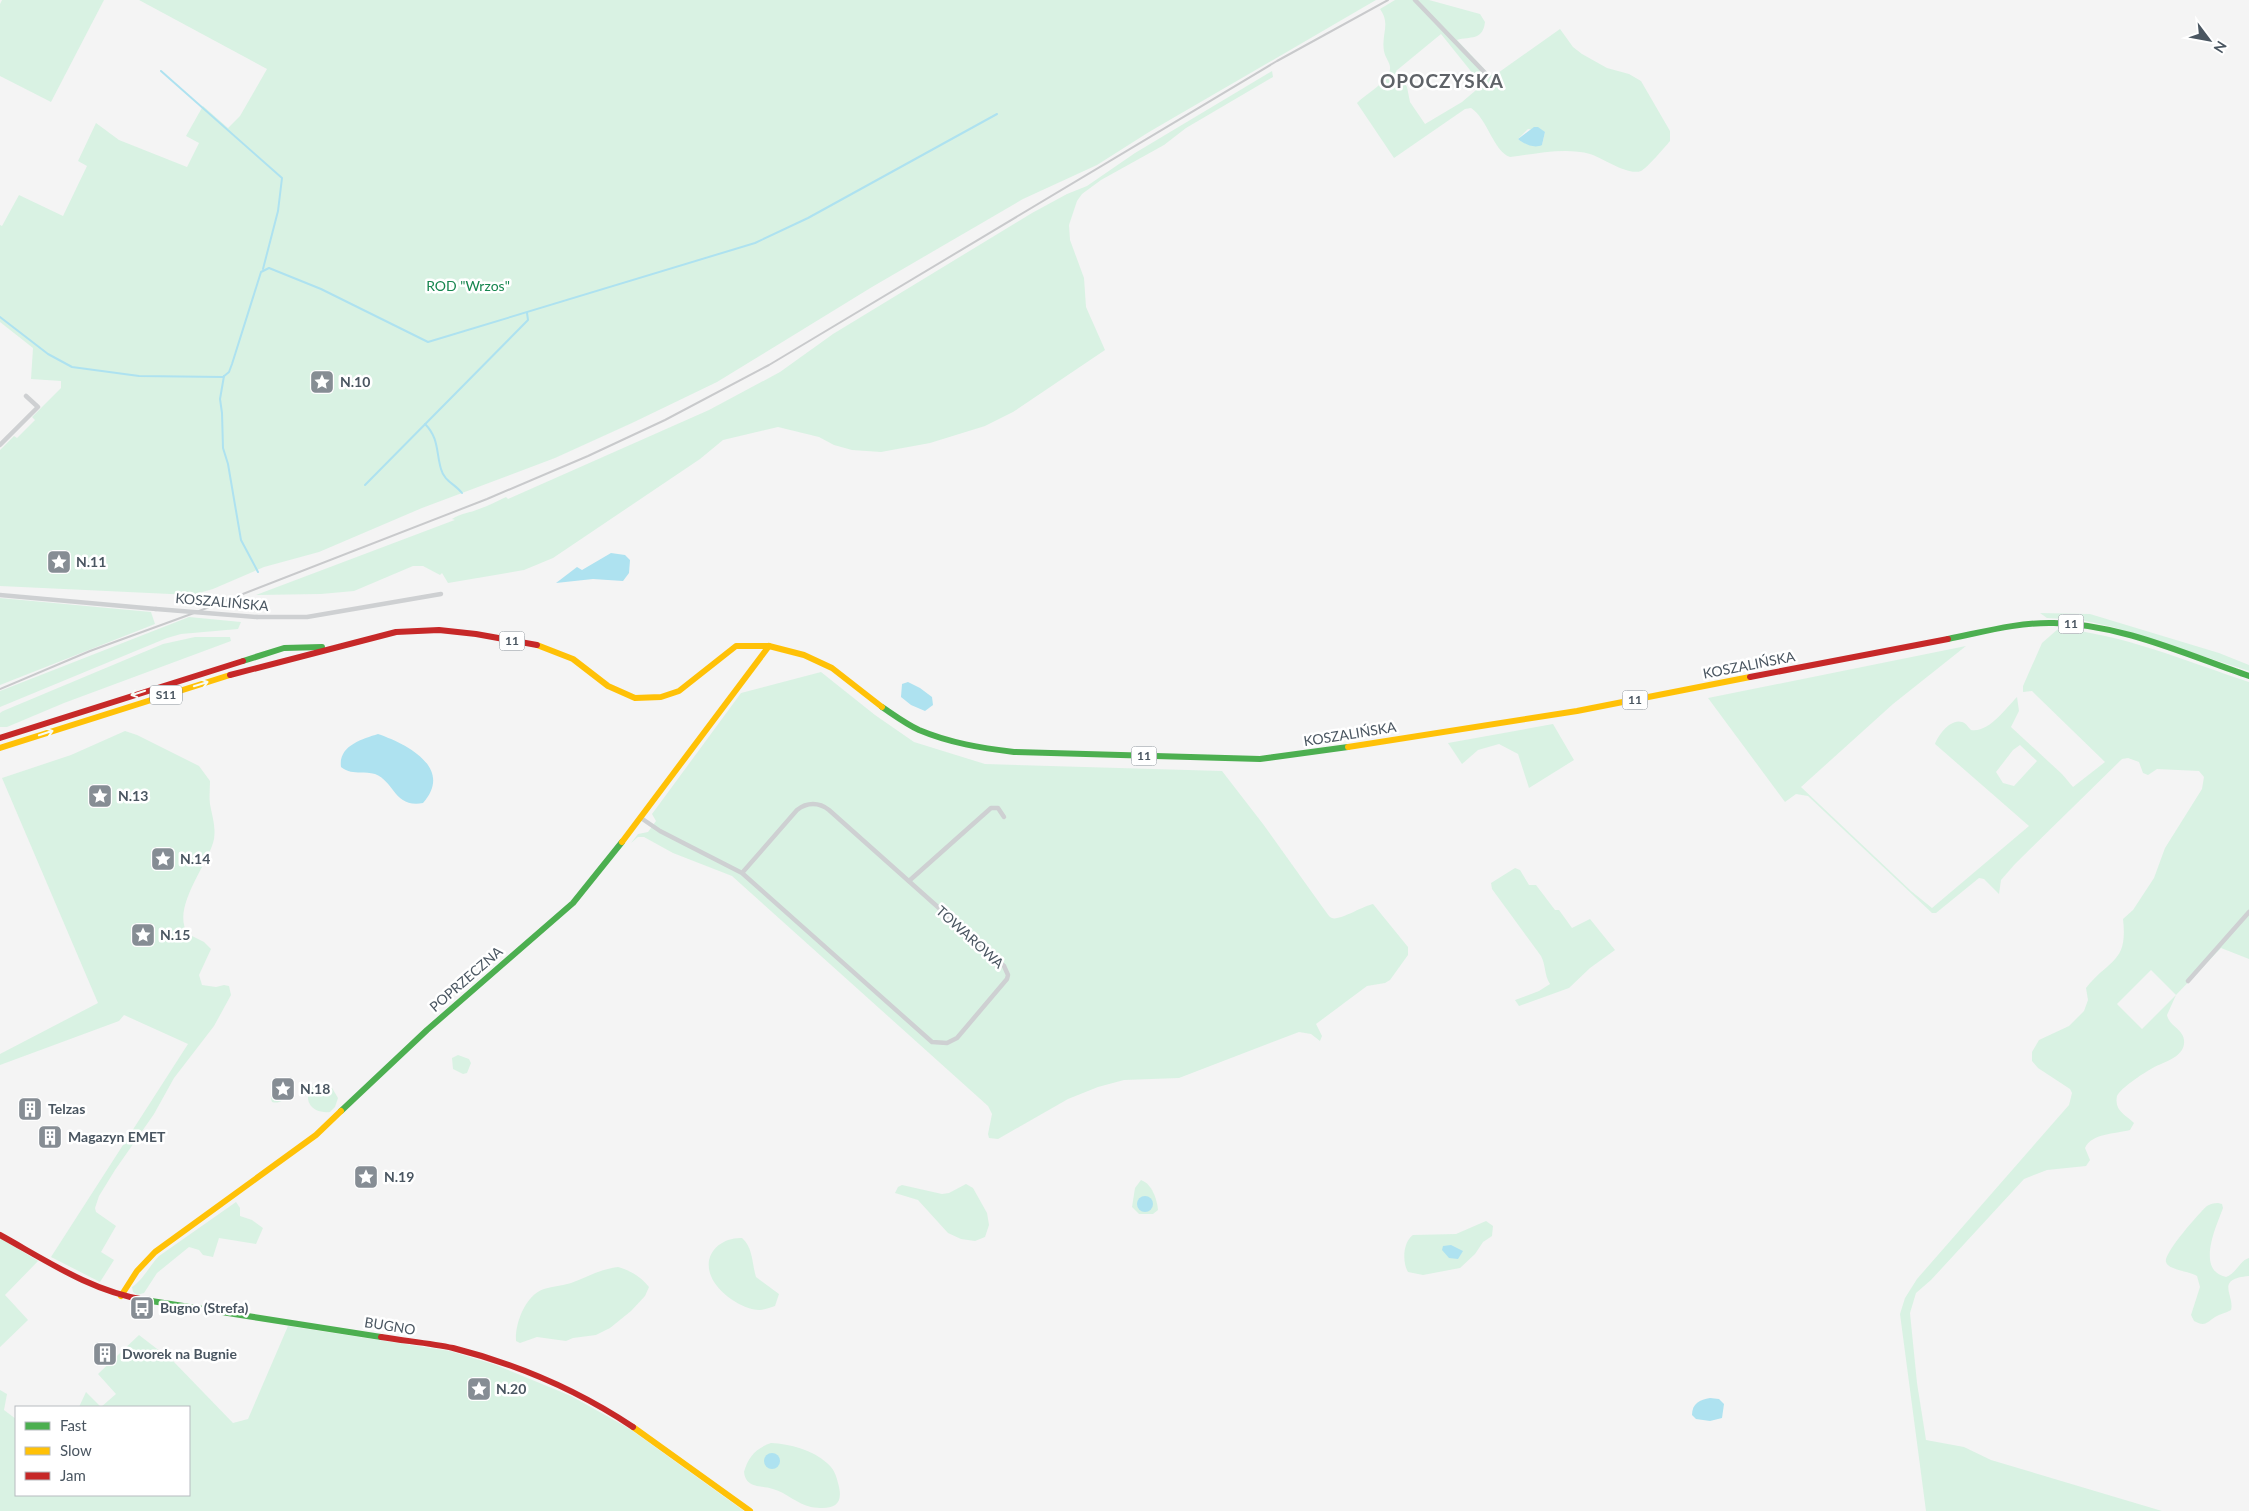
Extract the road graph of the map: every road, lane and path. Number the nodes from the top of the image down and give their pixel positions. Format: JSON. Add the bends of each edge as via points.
{"nodes":[{"id":1,"x":1415,"y":0,"type":"edge"},
{"id":2,"x":1488,"y":76,"type":"dead end"},
{"id":3,"x":26,"y":396,"type":"dead end"},
{"id":4,"x":0,"y":445,"type":"edge"},
{"id":5,"x":442,"y":594,"type":"dead end"},
{"id":6,"x":0,"y":595,"type":"edge"},
{"id":7,"x":334,"y":646,"type":"junction"},
{"id":8,"x":769,"y":646,"type":"junction"},
{"id":9,"x":284,"y":648,"type":"joint"},
{"id":10,"x":2249,"y":676,"type":"edge"},
{"id":11,"x":0,"y":738,"type":"edge"},
{"id":12,"x":0,"y":748,"type":"edge"},
{"id":13,"x":1004,"y":816,"type":"dead end"},
{"id":14,"x":641,"y":818,"type":"junction"},
{"id":15,"x":742,"y":873,"type":"junction"},
{"id":16,"x":909,"y":881,"type":"junction"},
{"id":17,"x":2249,"y":912,"type":"edge"},
{"id":18,"x":2188,"y":981,"type":"dead end"},
{"id":19,"x":0,"y":1235,"type":"edge"},
{"id":20,"x":121,"y":1296,"type":"junction"},
{"id":21,"x":750,"y":1511,"type":"edge"}],
"edges":[{"from":1,"to":2,"type":"street"},
{"from":3,"to":4,"type":"street","via":[[38,407]]},
{"from":5,"to":6,"type":"street","name":"KOSZALIŃSKA","bridge":true,"via":[[307,618],[257,617]]},
{"from":7,"to":8,"type":"main road","number":"11","via":[[404,631],[476,634],[555,651],[587,669],[608,686],[635,698],[648,699],[679,691],[736,646]]},
{"from":7,"to":9,"type":"main road","number":"11"},
{"from":12,"to":7,"type":"main road","number":"S11","one_way":true,"via":[[248,669]]},
{"from":8,"to":10,"type":"main road","name":"KOSZALIŃSKA","number":"11","via":[[825,664],[895,717],[928,734],[956,743],[1014,752],[1260,759],[1577,711],[2030,624],[2081,625],[2120,634]]},
{"from":8,"to":14,"type":"main road","name":"POPRZECZNA"},
{"from":9,"to":11,"type":"main road","number":"S11","one_way":true},
{"from":13,"to":16,"type":"street","via":[[998,808],[991,808]]},
{"from":14,"to":15,"type":"street"},
{"from":14,"to":20,"type":"main road","name":"POPRZECZNA","via":[[590,883],[556,918],[434,1024],[322,1130],[162,1247],[143,1264]]},
{"from":15,"to":16,"type":"street","name":"TOWAROWA","via":[[797,810],[812,804],[829,810]]},
{"from":15,"to":16,"type":"street","name":"TOWAROWA","via":[[924,1036],[942,1044],[957,1038],[1005,983],[1008,975],[1004,966]]},
{"from":17,"to":18,"type":"street"},
{"from":19,"to":20,"type":"main road","name":"BUGNO","via":[[81,1280]]},
{"from":20,"to":21,"type":"main road","name":"BUGNO","via":[[451,1348],[497,1362],[610,1412]]}]}
